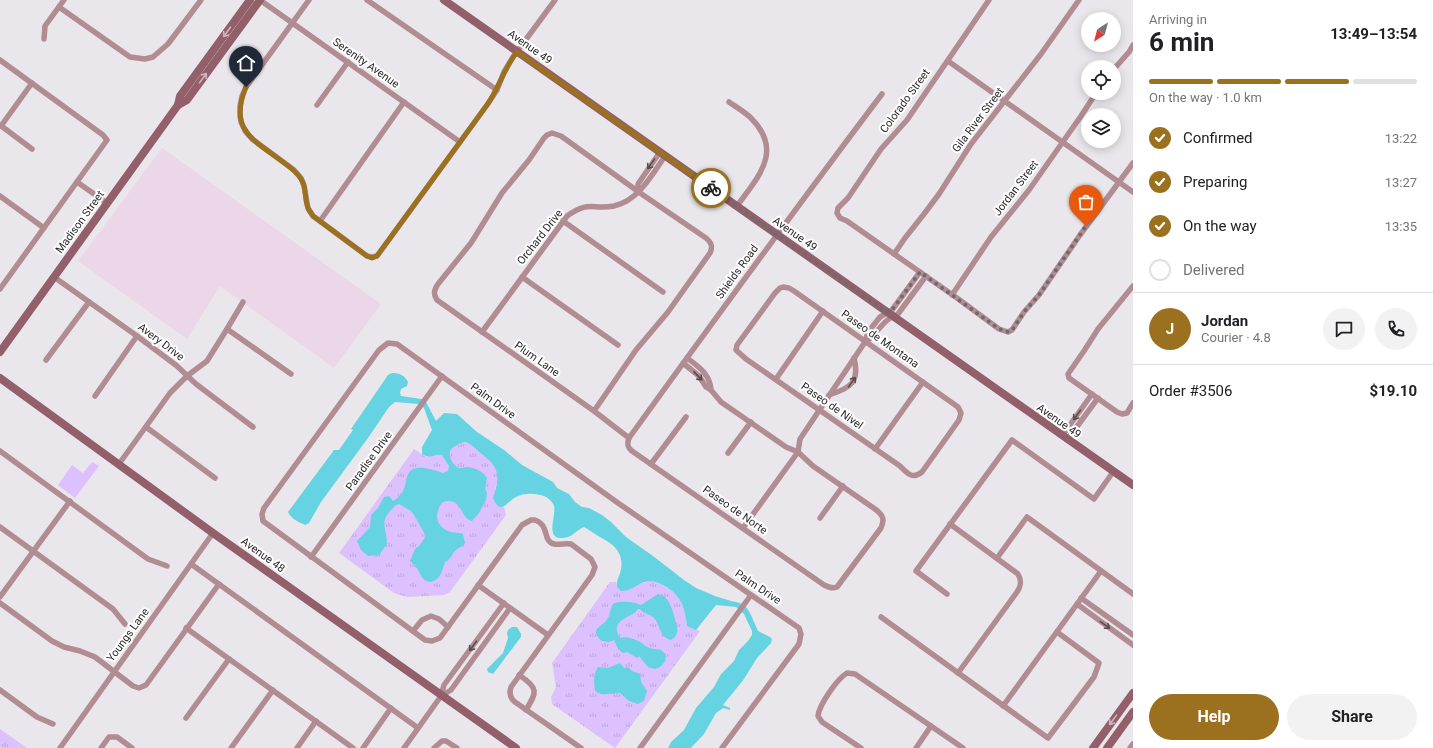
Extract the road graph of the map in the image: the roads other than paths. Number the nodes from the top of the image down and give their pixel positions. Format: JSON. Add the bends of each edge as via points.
{"nodes":[{"id":1,"x":64,"y":0,"type":"edge"},
{"id":2,"x":201,"y":0,"type":"edge"},
{"id":3,"x":250,"y":0,"type":"edge"},
{"id":4,"x":260,"y":0,"type":"edge"},
{"id":5,"x":309,"y":0,"type":"edge"},
{"id":6,"x":367,"y":0,"type":"edge"},
{"id":7,"x":444,"y":0,"type":"edge"},
{"id":8,"x":555,"y":0,"type":"edge"},
{"id":9,"x":989,"y":0,"type":"edge"},
{"id":10,"x":1079,"y":0,"type":"edge"},
{"id":11,"x":59,"y":7,"type":"junction"},
{"id":12,"x":293,"y":23,"type":"junction"},
{"id":13,"x":44,"y":39,"type":"dead end"},
{"id":14,"x":1133,"y":45,"type":"edge"},
{"id":15,"x":517,"y":52,"type":"junction"},
{"id":16,"x":0,"y":60,"type":"edge"},
{"id":17,"x":948,"y":61,"type":"junction"},
{"id":18,"x":1121,"y":61,"type":"edge"},
{"id":19,"x":348,"y":62,"type":"junction"},
{"id":20,"x":32,"y":83,"type":"junction"},
{"id":21,"x":497,"y":90,"type":"junction"},
{"id":22,"x":882,"y":94,"type":"dead end"},
{"id":23,"x":1091,"y":100,"type":"edge"},
{"id":24,"x":1005,"y":101,"type":"junction"},
{"id":25,"x":404,"y":102,"type":"junction"},
{"id":26,"x":729,"y":102,"type":"dead end"},
{"id":27,"x":178,"y":105,"type":"junction"},
{"id":28,"x":317,"y":105,"type":"dead end"},
{"id":29,"x":1,"y":126,"type":"edge"},
{"id":30,"x":460,"y":142,"type":"junction"},
{"id":31,"x":1062,"y":142,"type":"junction"},
{"id":32,"x":32,"y":149,"type":"dead end"},
{"id":33,"x":662,"y":154,"type":"junction"},
{"id":34,"x":1133,"y":163,"type":"edge"},
{"id":35,"x":77,"y":182,"type":"junction"},
{"id":36,"x":1120,"y":182,"type":"junction"},
{"id":37,"x":638,"y":191,"type":"junction"},
{"id":38,"x":1133,"y":192,"type":"edge"},
{"id":39,"x":0,"y":196,"type":"edge"},
{"id":40,"x":107,"y":204,"type":"junction"},
{"id":41,"x":737,"y":206,"type":"junction"},
{"id":42,"x":320,"y":221,"type":"junction"},
{"id":43,"x":563,"y":221,"type":"junction"},
{"id":44,"x":44,"y":228,"type":"junction"},
{"id":45,"x":776,"y":234,"type":"junction"},
{"id":46,"x":894,"y":254,"type":"junction"},
{"id":47,"x":920,"y":272,"type":"junction"},
{"id":48,"x":926,"y":276,"type":"junction"},
{"id":49,"x":54,"y":277,"type":"junction"},
{"id":50,"x":522,"y":277,"type":"junction"},
{"id":51,"x":1133,"y":286,"type":"edge"},
{"id":52,"x":0,"y":289,"type":"edge"},
{"id":53,"x":663,"y":292,"type":"dead end"},
{"id":54,"x":952,"y":294,"type":"junction"},
{"id":55,"x":89,"y":302,"type":"junction"},
{"id":56,"x":243,"y":302,"type":"dead end"},
{"id":57,"x":823,"y":312,"type":"junction"},
{"id":58,"x":889,"y":314,"type":"junction"},
{"id":59,"x":227,"y":329,"type":"junction"},
{"id":60,"x":482,"y":332,"type":"junction"},
{"id":61,"x":138,"y":336,"type":"junction"},
{"id":62,"x":866,"y":342,"type":"junction"},
{"id":63,"x":618,"y":345,"type":"dead end"},
{"id":64,"x":736,"y":350,"type":"joint"},
{"id":65,"x":0,"y":352,"type":"edge"},
{"id":66,"x":854,"y":358,"type":"junction"},
{"id":67,"x":46,"y":360,"type":"dead end"},
{"id":68,"x":685,"y":360,"type":"junction"},
{"id":69,"x":291,"y":374,"type":"dead end"},
{"id":70,"x":187,"y":376,"type":"junction"},
{"id":71,"x":442,"y":376,"type":"junction"},
{"id":72,"x":0,"y":378,"type":"edge"},
{"id":73,"x":776,"y":379,"type":"junction"},
{"id":74,"x":923,"y":382,"type":"junction"},
{"id":75,"x":829,"y":394,"type":"junction"},
{"id":76,"x":1092,"y":394,"type":"junction"},
{"id":77,"x":95,"y":396,"type":"dead end"},
{"id":78,"x":1098,"y":398,"type":"junction"},
{"id":79,"x":1133,"y":403,"type":"edge"},
{"id":80,"x":820,"y":409,"type":"junction"},
{"id":81,"x":594,"y":411,"type":"junction"},
{"id":82,"x":686,"y":417,"type":"dead end"},
{"id":83,"x":751,"y":422,"type":"junction"},
{"id":84,"x":146,"y":427,"type":"junction"},
{"id":85,"x":253,"y":427,"type":"dead end"},
{"id":86,"x":629,"y":438,"type":"junction"},
{"id":87,"x":1064,"y":438,"type":"junction"},
{"id":88,"x":627,"y":445,"type":"joint"},
{"id":89,"x":875,"y":449,"type":"junction"},
{"id":90,"x":0,"y":451,"type":"edge"},
{"id":91,"x":798,"y":452,"type":"junction"},
{"id":92,"x":728,"y":453,"type":"dead end"},
{"id":93,"x":119,"y":464,"type":"junction"},
{"id":94,"x":651,"y":464,"type":"junction"},
{"id":95,"x":1113,"y":472,"type":"junction"},
{"id":96,"x":917,"y":476,"type":"joint"},
{"id":97,"x":215,"y":478,"type":"dead end"},
{"id":98,"x":1133,"y":485,"type":"edge"},
{"id":99,"x":843,"y":486,"type":"junction"},
{"id":100,"x":70,"y":501,"type":"junction"},
{"id":101,"x":820,"y":518,"type":"dead end"},
{"id":102,"x":950,"y":524,"type":"junction"},
{"id":103,"x":0,"y":526,"type":"edge"},
{"id":104,"x":743,"y":528,"type":"junction"},
{"id":105,"x":213,"y":533,"type":"junction"},
{"id":106,"x":34,"y":551,"type":"junction"},
{"id":107,"x":311,"y":557,"type":"junction"},
{"id":108,"x":997,"y":558,"type":"junction"},
{"id":109,"x":191,"y":564,"type":"junction"},
{"id":110,"x":167,"y":566,"type":"dead end"},
{"id":111,"x":1101,"y":571,"type":"junction"},
{"id":112,"x":219,"y":584,"type":"junction"},
{"id":113,"x":478,"y":585,"type":"junction"},
{"id":114,"x":947,"y":594,"type":"dead end"},
{"id":115,"x":1133,"y":594,"type":"edge"},
{"id":116,"x":751,"y":595,"type":"junction"},
{"id":117,"x":0,"y":597,"type":"edge"},
{"id":118,"x":1081,"y":598,"type":"junction"},
{"id":119,"x":0,"y":603,"type":"edge"},
{"id":120,"x":504,"y":603,"type":"junction"},
{"id":121,"x":1077,"y":604,"type":"junction"},
{"id":122,"x":510,"y":608,"type":"junction"},
{"id":123,"x":881,"y":617,"type":"dead end"},
{"id":124,"x":125,"y":624,"type":"dead end"},
{"id":125,"x":448,"y":627,"type":"junction"},
{"id":126,"x":186,"y":628,"type":"junction"},
{"id":127,"x":414,"y":631,"type":"junction"},
{"id":128,"x":1057,"y":632,"type":"junction"},
{"id":129,"x":548,"y":635,"type":"junction"},
{"id":130,"x":1133,"y":636,"type":"edge"},
{"id":131,"x":1133,"y":645,"type":"edge"},
{"id":132,"x":229,"y":659,"type":"junction"},
{"id":133,"x":115,"y":671,"type":"junction"},
{"id":134,"x":958,"y":673,"type":"junction"},
{"id":135,"x":519,"y":675,"type":"junction"},
{"id":136,"x":0,"y":690,"type":"edge"},
{"id":137,"x":273,"y":690,"type":"junction"},
{"id":138,"x":1133,"y":693,"type":"edge"},
{"id":139,"x":441,"y":696,"type":"junction"},
{"id":140,"x":1003,"y":706,"type":"junction"},
{"id":141,"x":391,"y":708,"type":"junction"},
{"id":142,"x":526,"y":710,"type":"junction"},
{"id":143,"x":1133,"y":712,"type":"edge"},
{"id":144,"x":186,"y":718,"type":"dead end"},
{"id":145,"x":316,"y":721,"type":"junction"},
{"id":146,"x":53,"y":724,"type":"dead end"},
{"id":147,"x":931,"y":726,"type":"junction"},
{"id":148,"x":418,"y":728,"type":"junction"},
{"id":149,"x":1133,"y":744,"type":"edge"},
{"id":150,"x":859,"y":747,"type":"edge"},
{"id":151,"x":60,"y":748,"type":"edge"},
{"id":152,"x":100,"y":748,"type":"edge"},
{"id":153,"x":132,"y":748,"type":"edge"},
{"id":154,"x":231,"y":748,"type":"edge"},
{"id":155,"x":297,"y":748,"type":"edge"},
{"id":156,"x":353,"y":748,"type":"edge"},
{"id":157,"x":363,"y":748,"type":"edge"},
{"id":158,"x":404,"y":748,"type":"edge"},
{"id":159,"x":434,"y":748,"type":"edge"},
{"id":160,"x":457,"y":748,"type":"edge"},
{"id":161,"x":516,"y":748,"type":"edge"},
{"id":162,"x":581,"y":748,"type":"edge"},
{"id":163,"x":640,"y":748,"type":"edge"},
{"id":164,"x":722,"y":748,"type":"edge"},
{"id":165,"x":916,"y":748,"type":"edge"},
{"id":166,"x":963,"y":748,"type":"edge"},
{"id":167,"x":1093,"y":748,"type":"edge"},
{"id":168,"x":1107,"y":748,"type":"edge"},
{"id":169,"x":1130,"y":748,"type":"edge"}],
"edges":[{"from":1,"to":11,"type":"street"},
{"from":2,"to":11,"type":"street","via":[[168,44],[153,57],[145,59],[130,57]]},
{"from":3,"to":27,"type":"main road","name":"Madison Street","one_way":true,"via":[[180,96]]},
{"from":4,"to":12,"type":"street","name":"Serenity Avenue"},
{"from":27,"to":4,"type":"main road","name":"Madison Street","one_way":true,"via":[[187,100]]},
{"from":5,"to":12,"type":"street"},
{"from":6,"to":21,"type":"street"},
{"from":7,"to":15,"type":"main road","name":"Avenue 49"},
{"from":8,"to":15,"type":"street"},
{"from":9,"to":17,"type":"street","name":"Colorado Street"},
{"from":10,"to":24,"type":"street","name":"Gila River Street"},
{"from":11,"to":13,"type":"street","via":[[45,26]]},
{"from":12,"to":19,"type":"street","name":"Serenity Avenue"},
{"from":12,"to":42,"type":"street","via":[[246,87],[242,96],[240,116],[245,131],[252,139],[301,178],[308,208]]},
{"from":14,"to":18,"type":"street"},
{"from":15,"to":21,"type":"street","via":[[504,72]]},
{"from":15,"to":33,"type":"main road","name":"Avenue 49"},
{"from":16,"to":20,"type":"street"},
{"from":17,"to":24,"type":"street"},
{"from":17,"to":46,"type":"street","name":"Colorado Street","via":[[907,120],[881,149],[848,198],[838,208],[840,218]]},
{"from":19,"to":25,"type":"street","name":"Serenity Avenue"},
{"from":19,"to":28,"type":"street"},
{"from":20,"to":29,"type":"street"},
{"from":20,"to":35,"type":"street","via":[[103,135],[106,140]]},
{"from":21,"to":30,"type":"street"},
{"from":22,"to":45,"type":"street","name":"Shields Road"},
{"from":23,"to":31,"type":"street","name":"Jordan Street"},
{"from":24,"to":31,"type":"street"},
{"from":24,"to":46,"type":"street","name":"Gila River Street"},
{"from":25,"to":30,"type":"street","name":"Serenity Avenue"},
{"from":25,"to":42,"type":"street"},
{"from":26,"to":41,"type":"street","via":[[750,118],[762,132],[767,147],[761,174]]},
{"from":27,"to":40,"type":"main road","name":"Madison Street"},
{"from":29,"to":32,"type":"street"},
{"from":30,"to":42,"type":"street","via":[[377,256],[367,256]]},
{"from":31,"to":36,"type":"street"},
{"from":31,"to":54,"type":"street","name":"Jordan Street"},
{"from":33,"to":37,"type":"street","name":"Orchard Drive","via":[[638,184]]},
{"from":33,"to":41,"type":"main road","name":"Avenue 49"},
{"from":34,"to":36,"type":"street"},
{"from":35,"to":40,"type":"street"},
{"from":35,"to":44,"type":"street"},
{"from":36,"to":38,"type":"street"},
{"from":36,"to":54,"type":"street","via":[[1012,330],[1004,331]]},
{"from":37,"to":43,"type":"street","name":"Orchard Drive","via":[[623,203],[613,206],[585,206]]},
{"from":37,"to":60,"type":"street","name":"Plum Lane","via":[[561,136],[552,133],[544,138],[506,187],[471,243],[434,290],[437,300]]},
{"from":37,"to":81,"type":"street","via":[[706,238],[711,242],[712,248]]},
{"from":39,"to":44,"type":"street"},
{"from":40,"to":49,"type":"main road","name":"Madison Street"},
{"from":41,"to":45,"type":"main road","name":"Avenue 49"},
{"from":43,"to":50,"type":"street","name":"Orchard Drive"},
{"from":43,"to":53,"type":"street"},
{"from":44,"to":52,"type":"street"},
{"from":45,"to":58,"type":"main road","name":"Avenue 49"},
{"from":45,"to":68,"type":"street","name":"Shields Road"},
{"from":46,"to":47,"type":"street"},
{"from":47,"to":48,"type":"street"},
{"from":47,"to":58,"type":"street"},
{"from":48,"to":54,"type":"street"},
{"from":48,"to":58,"type":"street","via":[[898,314]]},
{"from":49,"to":55,"type":"street","name":"Avery Drive"},
{"from":49,"to":65,"type":"main road","name":"Madison Street"},
{"from":50,"to":60,"type":"street","name":"Orchard Drive"},
{"from":50,"to":63,"type":"street"},
{"from":51,"to":76,"type":"street","via":[[1098,329],[1068,374],[1069,378]]},
{"from":55,"to":61,"type":"street","name":"Avery Drive"},
{"from":55,"to":67,"type":"street"},
{"from":56,"to":59,"type":"street"},
{"from":57,"to":62,"type":"street","name":"Paseo de Montana"},
{"from":57,"to":64,"type":"street","name":"Paseo de Montana","via":[[789,288],[780,288],[737,345]]},
{"from":57,"to":73,"type":"street"},
{"from":58,"to":62,"type":"street","via":[[880,317],[868,332]]},
{"from":58,"to":87,"type":"main road","name":"Avenue 49"},
{"from":59,"to":69,"type":"street"},
{"from":59,"to":70,"type":"street","via":[[207,361]]},
{"from":60,"to":81,"type":"street","name":"Plum Lane"},
{"from":61,"to":70,"type":"street","name":"Avery Drive"},
{"from":61,"to":77,"type":"street"},
{"from":62,"to":66,"type":"street"},
{"from":62,"to":74,"type":"street","name":"Paseo de Montana"},
{"from":64,"to":73,"type":"street","name":"Paseo de Nivel"},
{"from":66,"to":75,"type":"street"},
{"from":75,"to":66,"type":"street","one_way":true,"via":[[845,390],[853,382],[857,373]]},
{"from":68,"to":83,"type":"street","via":[[721,402]]},
{"from":68,"to":86,"type":"street","name":"Shields Road"},
{"from":70,"to":84,"type":"street","via":[[170,393]]},
{"from":70,"to":85,"type":"street","name":"Avery Drive"},
{"from":71,"to":107,"type":"street","name":"Paradise Drive"},
{"from":71,"to":107,"type":"street","name":"Palm Drive","via":[[397,344],[388,342],[382,346],[273,495],[263,510],[264,521]]},
{"from":71,"to":116,"type":"street","name":"Palm Drive"},
{"from":72,"to":93,"type":"main road","name":"Avenue 48"},
{"from":73,"to":80,"type":"street","name":"Paseo de Nivel"},
{"from":74,"to":89,"type":"street"},
{"from":74,"to":96,"type":"street","name":"Paseo de Montana","via":[[958,407],[961,413],[959,420]]},
{"from":75,"to":80,"type":"street"},
{"from":76,"to":78,"type":"street"},
{"from":76,"to":87,"type":"street","one_way":true},
{"from":78,"to":79,"type":"street","via":[[1122,414],[1127,413]]},
{"from":78,"to":87,"type":"street"},
{"from":80,"to":89,"type":"street","name":"Paseo de Nivel"},
{"from":80,"to":91,"type":"street","via":[[800,439]]},
{"from":81,"to":86,"type":"street","name":"Plum Lane"},
{"from":82,"to":94,"type":"street"},
{"from":83,"to":91,"type":"street","via":[[786,447]]},
{"from":83,"to":92,"type":"street"},
{"from":84,"to":93,"type":"street"},
{"from":84,"to":97,"type":"street"},
{"from":86,"to":88,"type":"street","name":"Shields Road"},
{"from":87,"to":95,"type":"main road","name":"Avenue 49"},
{"from":88,"to":94,"type":"street","name":"Paseo de Norte"},
{"from":89,"to":96,"type":"street","name":"Paseo de Nivel","via":[[908,473]]},
{"from":90,"to":100,"type":"street"},
{"from":91,"to":99,"type":"street","via":[[813,466]]},
{"from":91,"to":104,"type":"street"},
{"from":93,"to":105,"type":"main road","name":"Avenue 48"},
{"from":94,"to":104,"type":"street","name":"Paseo de Norte"},
{"from":95,"to":98,"type":"main road","name":"Avenue 49"},
{"from":95,"to":102,"type":"street","via":[[1094,499],[1012,440]]},
{"from":99,"to":101,"type":"street"},
{"from":99,"to":104,"type":"street","name":"Paseo de Norte","via":[[880,512],[884,518],[881,528],[834,588],[824,585]]},
{"from":100,"to":106,"type":"street"},
{"from":100,"to":110,"type":"street","via":[[148,559]]},
{"from":102,"to":108,"type":"street"},
{"from":102,"to":114,"type":"street","via":[[916,572]]},
{"from":103,"to":106,"type":"street"},
{"from":105,"to":109,"type":"street","name":"Youngs Lane"},
{"from":105,"to":139,"type":"main road","name":"Avenue 48"},
{"from":106,"to":117,"type":"street"},
{"from":106,"to":124,"type":"street","via":[[112,609]]},
{"from":107,"to":127,"type":"street","name":"Palm Drive"},
{"from":108,"to":111,"type":"street","via":[[1027,517]]},
{"from":108,"to":134,"type":"street","via":[[1018,574],[1021,579],[1020,588]]},
{"from":109,"to":112,"type":"street"},
{"from":109,"to":133,"type":"street","name":"Youngs Lane"},
{"from":111,"to":115,"type":"street"},
{"from":111,"to":118,"type":"street"},
{"from":112,"to":126,"type":"street"},
{"from":112,"to":141,"type":"street"},
{"from":113,"to":120,"type":"street"},
{"from":113,"to":125,"type":"street","name":"Palm Drive"},
{"from":113,"to":129,"type":"street","name":"Palm Drive","via":[[527,521],[535,520],[543,524],[551,543],[571,544],[591,559],[595,567],[592,575]]},
{"from":116,"to":163,"type":"street"},
{"from":116,"to":164,"type":"street","name":"Palm Drive","via":[[796,625],[801,634],[799,644]]},
{"from":118,"to":121,"type":"street"},
{"from":118,"to":130,"type":"street"},
{"from":119,"to":133,"type":"street","via":[[52,641],[88,654]]},
{"from":120,"to":122,"type":"street"},
{"from":120,"to":139,"type":"street","one_way":true,"via":[[444,685]]},
{"from":121,"to":128,"type":"street"},
{"from":121,"to":131,"type":"street","one_way":true},
{"from":122,"to":129,"type":"street"},
{"from":122,"to":139,"type":"street","via":[[451,690]]},
{"from":123,"to":134,"type":"street"},
{"from":125,"to":127,"type":"street","name":"Palm Drive","via":[[440,638],[432,641],[425,640]]},
{"from":125,"to":127,"type":"street","via":[[440,619],[431,616],[422,620]]},
{"from":126,"to":132,"type":"street"},
{"from":126,"to":133,"type":"street","via":[[146,685],[139,688],[133,686]]},
{"from":128,"to":140,"type":"street"},
{"from":128,"to":140,"type":"street","via":[[1099,663],[1094,677],[1048,738]]},
{"from":129,"to":135,"type":"street","name":"Palm Drive"},
{"from":132,"to":137,"type":"street"},
{"from":132,"to":144,"type":"street"},
{"from":133,"to":151,"type":"street","name":"Youngs Lane"},
{"from":134,"to":140,"type":"street"},
{"from":135,"to":142,"type":"street","via":[[535,690]]},
{"from":135,"to":142,"type":"street","name":"Palm Drive","via":[[510,693],[512,700]]},
{"from":136,"to":146,"type":"street","via":[[37,717]]},
{"from":137,"to":145,"type":"street"},
{"from":137,"to":154,"type":"street"},
{"from":138,"to":167,"type":"main road","one_way":true},
{"from":139,"to":148,"type":"street"},
{"from":139,"to":161,"type":"main road","name":"Avenue 48"},
{"from":141,"to":148,"type":"street"},
{"from":141,"to":157,"type":"street"},
{"from":142,"to":162,"type":"street","name":"Palm Drive"},
{"from":143,"to":168,"type":"main road"},
{"from":145,"to":155,"type":"street"},
{"from":145,"to":156,"type":"street"},
{"from":147,"to":150,"type":"street","via":[[855,674],[846,673],[838,680],[819,708],[818,716],[822,722]]},
{"from":147,"to":165,"type":"street"},
{"from":147,"to":166,"type":"street"},
{"from":148,"to":158,"type":"street"},
{"from":149,"to":169,"type":"street"},
{"from":152,"to":153,"type":"street","via":[[109,737],[117,737]]},
{"from":159,"to":160,"type":"street","via":[[442,741],[446,741]]}]}
